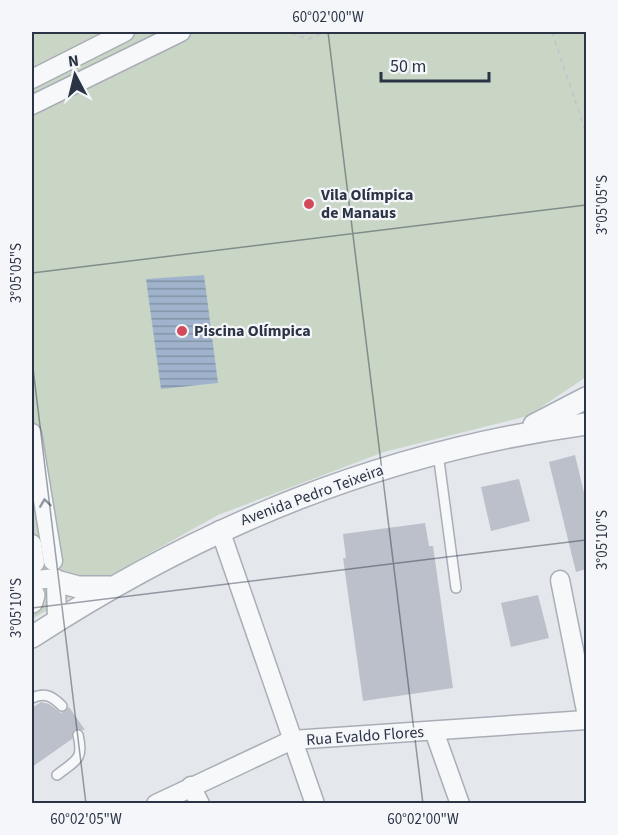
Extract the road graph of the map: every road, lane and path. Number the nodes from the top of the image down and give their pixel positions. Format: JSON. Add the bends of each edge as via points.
{"nodes":[{"id":1,"x":125,"y":32,"type":"edge"},
{"id":2,"x":130,"y":32,"type":"edge"},
{"id":3,"x":181,"y":32,"type":"edge"},
{"id":4,"x":292,"y":32,"type":"edge"},
{"id":5,"x":323,"y":32,"type":"edge"},
{"id":6,"x":552,"y":32,"type":"edge"},
{"id":7,"x":139,"y":52,"type":"junction"},
{"id":8,"x":59,"y":65,"type":"junction"},
{"id":9,"x":32,"y":79,"type":"edge"},
{"id":10,"x":69,"y":86,"type":"junction"},
{"id":11,"x":32,"y":105,"type":"edge"},
{"id":12,"x":586,"y":133,"type":"edge"},
{"id":13,"x":586,"y":398,"type":"edge"},
{"id":14,"x":586,"y":424,"type":"edge"},
{"id":15,"x":514,"y":434,"type":"junction"},
{"id":16,"x":32,"y":436,"type":"edge"},
{"id":17,"x":438,"y":453,"type":"junction"},
{"id":18,"x":220,"y":530,"type":"junction"},
{"id":19,"x":32,"y":544,"type":"edge"},
{"id":20,"x":43,"y":580,"type":"edge"},
{"id":21,"x":560,"y":580,"type":"dead end"},
{"id":22,"x":110,"y":587,"type":"junction"},
{"id":23,"x":456,"y":588,"type":"dead end"},
{"id":24,"x":57,"y":620,"type":"junction"},
{"id":25,"x":32,"y":637,"type":"edge"},
{"id":26,"x":32,"y":698,"type":"edge"},
{"id":27,"x":62,"y":706,"type":"dead end"},
{"id":28,"x":586,"y":711,"type":"edge"},
{"id":29,"x":586,"y":720,"type":"edge"},
{"id":30,"x":434,"y":731,"type":"junction"},
{"id":31,"x":78,"y":735,"type":"dead end"},
{"id":32,"x":292,"y":740,"type":"junction"},
{"id":33,"x":57,"y":775,"type":"dead end"},
{"id":34,"x":191,"y":786,"type":"junction"},
{"id":35,"x":156,"y":804,"type":"edge"},
{"id":36,"x":200,"y":804,"type":"edge"},
{"id":37,"x":315,"y":804,"type":"edge"},
{"id":38,"x":460,"y":804,"type":"edge"}],
"edges":[{"from":1,"to":8,"type":"street"},
{"from":2,"to":7,"type":"street"},
{"from":3,"to":7,"type":"street"},
{"from":4,"to":5,"type":"path","via":[[309,39]]},
{"from":6,"to":12,"type":"path"},
{"from":7,"to":10,"type":"street"},
{"from":8,"to":9,"type":"street"},
{"from":8,"to":10,"type":"street"},
{"from":10,"to":11,"type":"street"},
{"from":13,"to":15,"type":"street"},
{"from":14,"to":15,"type":"street","name":"Avenida Pedro Teixeira"},
{"from":15,"to":17,"type":"street","name":"Avenida Pedro Teixeira"},
{"from":20,"to":16,"type":"street","one_way":true},
{"from":17,"to":18,"type":"street","name":"Avenida Pedro Teixeira","via":[[330,486]]},
{"from":17,"to":23,"type":"lane"},
{"from":18,"to":22,"type":"street","name":"Avenida Pedro Teixeira"},
{"from":18,"to":32,"type":"street"},
{"from":19,"to":20,"type":"street"},
{"from":20,"to":22,"type":"street","via":[[78,587]]},
{"from":20,"to":24,"type":"street"},
{"from":20,"to":24,"type":"street","via":[[42,609]]},
{"from":21,"to":28,"type":"street"},
{"from":22,"to":24,"type":"street","name":"Avenida Pedro Teixeira"},
{"from":24,"to":25,"type":"street","name":"Avenida Pedro Teixeira"},
{"from":26,"to":27,"type":"lane","via":[[51,696]]},
{"from":29,"to":30,"type":"street","name":"Rua Evaldo Flores"},
{"from":30,"to":32,"type":"street","name":"Rua Evaldo Flores"},
{"from":30,"to":38,"type":"street"},
{"from":31,"to":33,"type":"lane","via":[[80,757]]},
{"from":32,"to":34,"type":"street","name":"Rua Evaldo Flores"},
{"from":32,"to":37,"type":"street"},
{"from":34,"to":35,"type":"street","name":"Rua Evaldo Flores"},
{"from":34,"to":36,"type":"street"}]}
